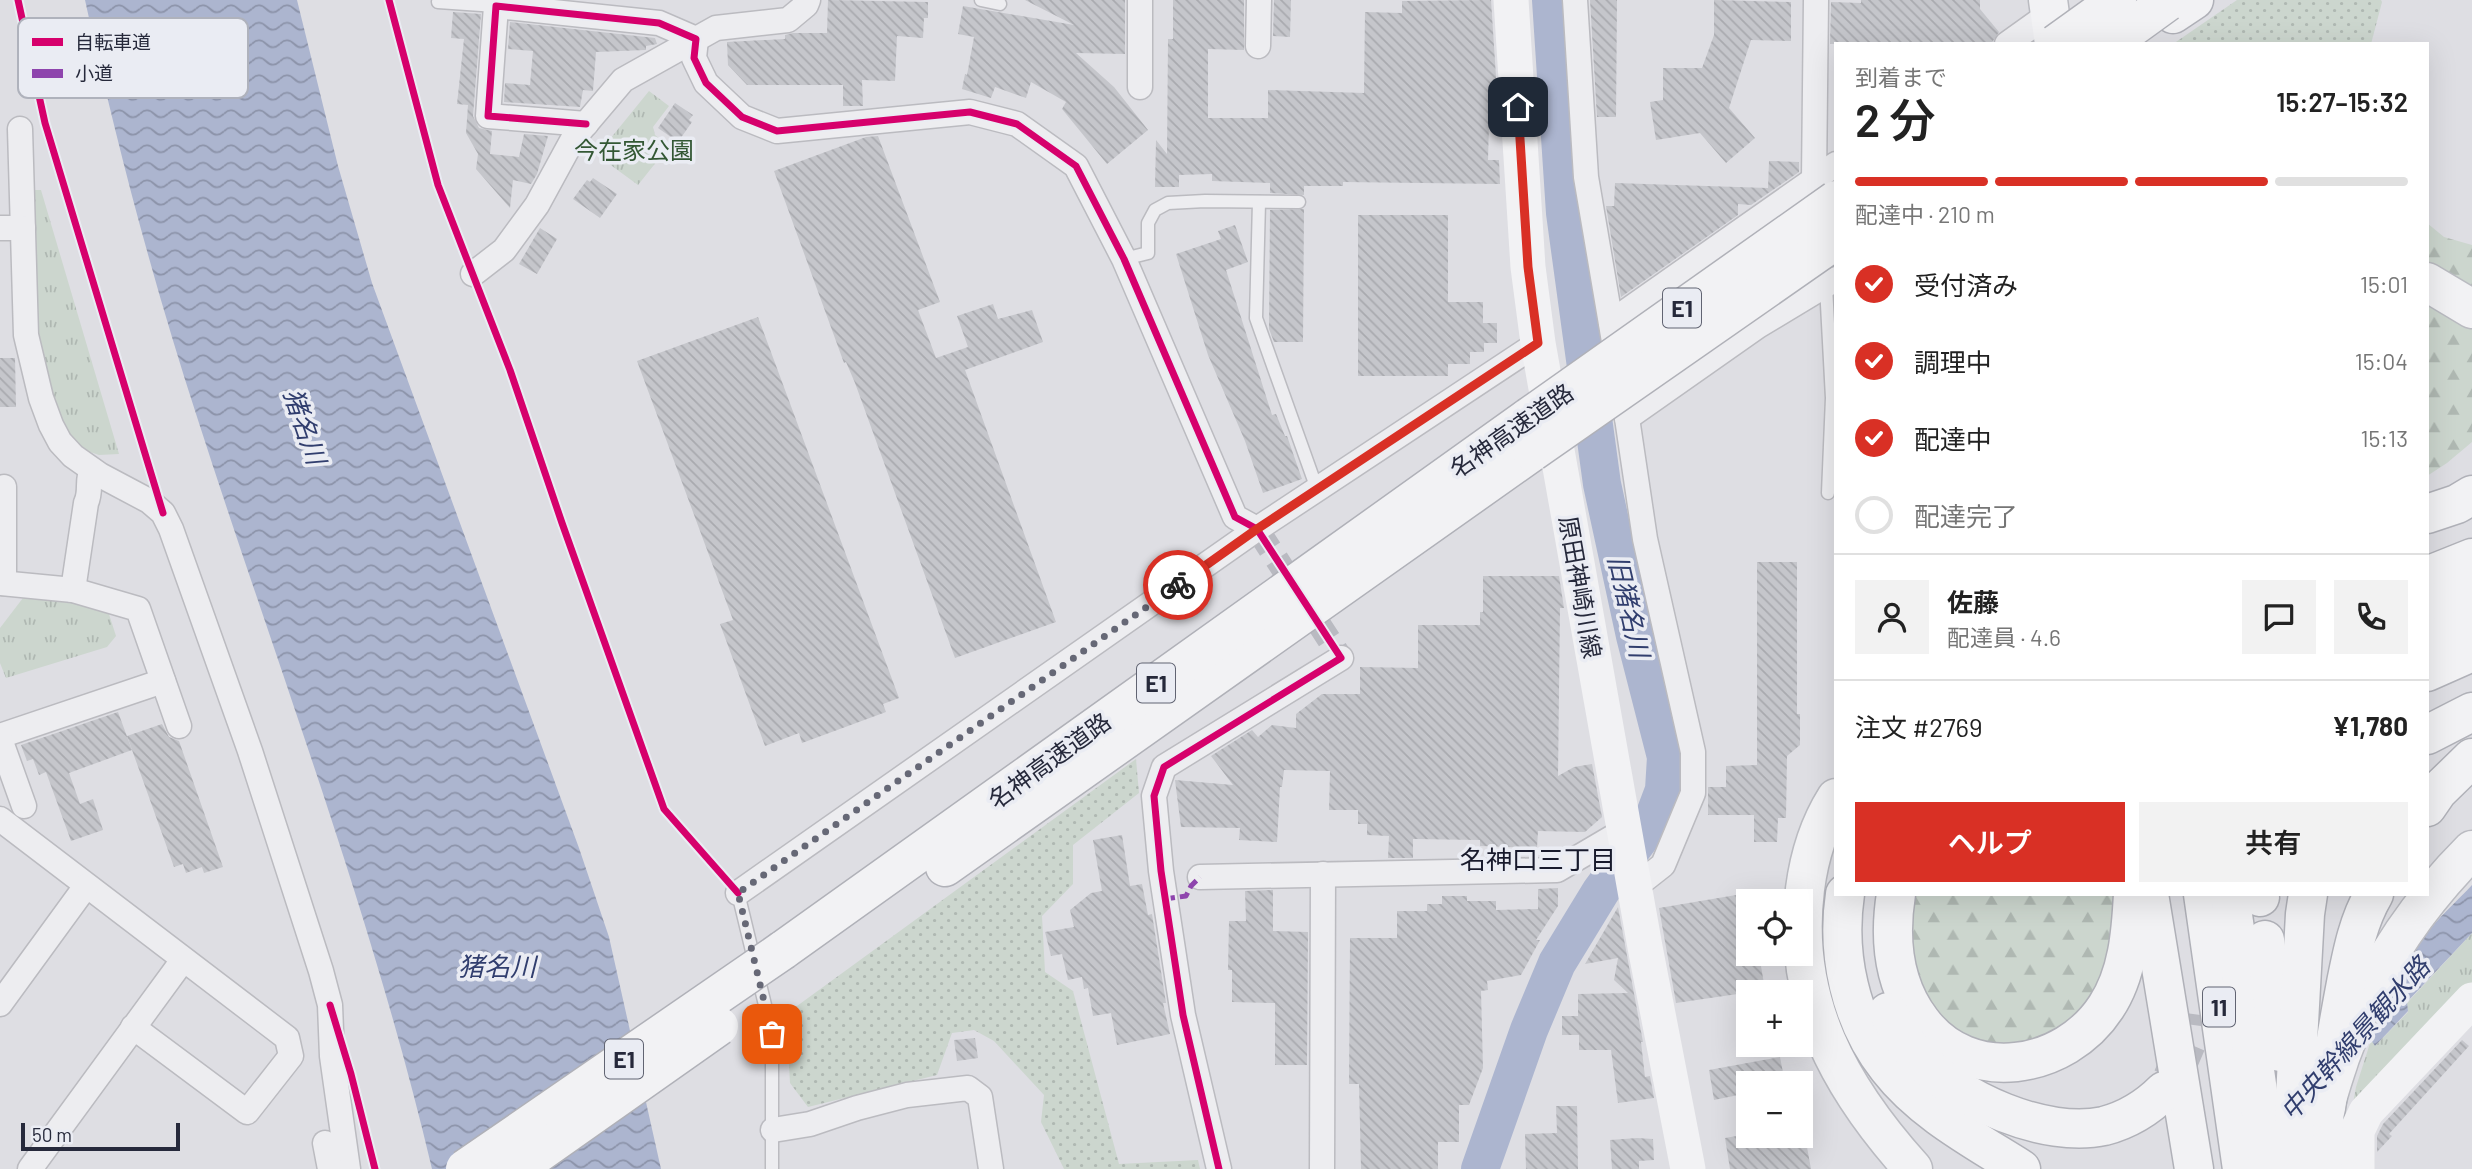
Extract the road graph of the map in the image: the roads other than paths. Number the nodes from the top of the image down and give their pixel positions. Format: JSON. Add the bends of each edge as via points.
{"nodes":[{"id":1,"x":808,"y":0,"type":"edge"},
{"id":2,"x":981,"y":0,"type":"edge"},
{"id":3,"x":1140,"y":0,"type":"edge"},
{"id":4,"x":1259,"y":0,"type":"edge"},
{"id":5,"x":1511,"y":0,"type":"edge"},
{"id":6,"x":1575,"y":0,"type":"edge"},
{"id":7,"x":1816,"y":0,"type":"edge"},
{"id":8,"x":2104,"y":0,"type":"edge"},
{"id":9,"x":2117,"y":0,"type":"edge"},
{"id":10,"x":438,"y":2,"type":"dead end"},
{"id":11,"x":2169,"y":3,"type":"edge"},
{"id":12,"x":1000,"y":4,"type":"dead end"},
{"id":13,"x":496,"y":6,"type":"junction"},
{"id":14,"x":2056,"y":20,"type":"edge"},
{"id":15,"x":696,"y":39,"type":"junction"},
{"id":16,"x":2011,"y":42,"type":"edge"},
{"id":17,"x":2080,"y":42,"type":"edge"},
{"id":18,"x":2110,"y":42,"type":"edge"},
{"id":19,"x":2113,"y":42,"type":"edge"},
{"id":20,"x":2133,"y":42,"type":"edge"},
{"id":21,"x":2146,"y":42,"type":"edge"},
{"id":22,"x":1258,"y":46,"type":"dead end"},
{"id":23,"x":1140,"y":87,"type":"dead end"},
{"id":24,"x":586,"y":124,"type":"junction"},
{"id":25,"x":20,"y":129,"type":"dead end"},
{"id":26,"x":11,"y":156,"type":"edge"},
{"id":27,"x":1834,"y":169,"type":"edge"},
{"id":28,"x":1825,"y":189,"type":"edge"},
{"id":29,"x":1259,"y":202,"type":"junction"},
{"id":30,"x":1298,"y":202,"type":"dead end"},
{"id":31,"x":11,"y":228,"type":"edge"},
{"id":32,"x":1124,"y":259,"type":"junction"},
{"id":33,"x":1831,"y":259,"type":"edge"},
{"id":34,"x":472,"y":274,"type":"dead end"},
{"id":35,"x":2429,"y":283,"type":"edge"},
{"id":36,"x":2472,"y":309,"type":"edge"},
{"id":37,"x":1611,"y":322,"type":"junction"},
{"id":38,"x":1538,"y":343,"type":"junction"},
{"id":39,"x":1628,"y":418,"type":"junction"},
{"id":40,"x":1531,"y":434,"type":"junction"},
{"id":41,"x":92,"y":470,"type":"junction"},
{"id":42,"x":4,"y":487,"type":"dead end"},
{"id":43,"x":1317,"y":489,"type":"junction"},
{"id":44,"x":1828,"y":493,"type":"dead end"},
{"id":45,"x":2472,"y":495,"type":"edge"},
{"id":46,"x":2429,"y":513,"type":"edge"},
{"id":47,"x":1257,"y":529,"type":"junction"},
{"id":48,"x":2472,"y":558,"type":"edge"},
{"id":49,"x":2429,"y":575,"type":"edge"},
{"id":50,"x":5,"y":589,"type":"edge"},
{"id":51,"x":74,"y":590,"type":"junction"},
{"id":52,"x":2472,"y":592,"type":"edge"},
{"id":53,"x":2429,"y":604,"type":"edge"},
{"id":54,"x":2472,"y":627,"type":"edge"},
{"id":55,"x":2429,"y":639,"type":"edge"},
{"id":56,"x":2472,"y":652,"type":"edge"},
{"id":57,"x":1341,"y":658,"type":"dead end"},
{"id":58,"x":2429,"y":671,"type":"edge"},
{"id":59,"x":163,"y":681,"type":"junction"},
{"id":60,"x":2472,"y":712,"type":"edge"},
{"id":61,"x":179,"y":726,"type":"dead end"},
{"id":62,"x":2429,"y":734,"type":"edge"},
{"id":63,"x":0,"y":738,"type":"edge"},
{"id":64,"x":2472,"y":758,"type":"edge"},
{"id":65,"x":1834,"y":802,"type":"edge"},
{"id":66,"x":2429,"y":804,"type":"edge"},
{"id":67,"x":24,"y":806,"type":"dead end"},
{"id":68,"x":0,"y":819,"type":"edge"},
{"id":69,"x":1625,"y":830,"type":"junction"},
{"id":70,"x":2472,"y":849,"type":"edge"},
{"id":71,"x":1324,"y":874,"type":"junction"},
{"id":72,"x":1200,"y":877,"type":"dead end"},
{"id":73,"x":86,"y":886,"type":"junction"},
{"id":74,"x":1635,"y":887,"type":"junction"},
{"id":75,"x":738,"y":893,"type":"joint"},
{"id":76,"x":1845,"y":896,"type":"edge"},
{"id":77,"x":1873,"y":896,"type":"edge"},
{"id":78,"x":1896,"y":896,"type":"edge"},
{"id":79,"x":2133,"y":896,"type":"edge"},
{"id":80,"x":2149,"y":896,"type":"edge"},
{"id":81,"x":2181,"y":896,"type":"edge"},
{"id":82,"x":2204,"y":896,"type":"edge"},
{"id":83,"x":2250,"y":896,"type":"edge"},
{"id":84,"x":2308,"y":896,"type":"edge"},
{"id":85,"x":2373,"y":896,"type":"edge"},
{"id":86,"x":2265,"y":940,"type":"dead end"},
{"id":87,"x":183,"y":960,"type":"junction"},
{"id":88,"x":788,"y":962,"type":"junction"},
{"id":89,"x":2361,"y":981,"type":"junction"},
{"id":90,"x":2472,"y":1000,"type":"edge"},
{"id":91,"x":0,"y":1004,"type":"edge"},
{"id":92,"x":2193,"y":1014,"type":"tunnel mouth"},
{"id":93,"x":133,"y":1027,"type":"junction"},
{"id":94,"x":1888,"y":1069,"type":"junction"},
{"id":95,"x":2268,"y":1083,"type":"junction"},
{"id":96,"x":2164,"y":1091,"type":"tunnel mouth"},
{"id":97,"x":773,"y":1130,"type":"junction"},
{"id":98,"x":325,"y":1143,"type":"dead end"},
{"id":99,"x":2194,"y":1168,"type":"edge"},
{"id":100,"x":2295,"y":1168,"type":"edge"},
{"id":101,"x":30,"y":1169,"type":"edge"},
{"id":102,"x":330,"y":1169,"type":"edge"},
{"id":103,"x":348,"y":1169,"type":"edge"},
{"id":104,"x":465,"y":1169,"type":"edge"},
{"id":105,"x":516,"y":1169,"type":"edge"},
{"id":106,"x":772,"y":1169,"type":"edge"},
{"id":107,"x":991,"y":1169,"type":"edge"},
{"id":108,"x":1219,"y":1169,"type":"edge"},
{"id":109,"x":1322,"y":1169,"type":"edge"},
{"id":110,"x":1688,"y":1169,"type":"edge"},
{"id":111,"x":1913,"y":1169,"type":"edge"},
{"id":112,"x":1973,"y":1169,"type":"edge"},
{"id":113,"x":2021,"y":1169,"type":"edge"},
{"id":114,"x":2242,"y":1169,"type":"edge"},
{"id":115,"x":2357,"y":1169,"type":"edge"}],
"edges":[{"from":1,"to":15,"type":"street","via":[[788,20],[716,28]]},
{"from":2,"to":12,"type":"lane"},
{"from":3,"to":23,"type":"street"},
{"from":4,"to":22,"type":"street"},
{"from":5,"to":38,"type":"street","name":"原田神崎川線","via":[[1528,267]]},
{"from":6,"to":37,"type":"street","via":[[1586,177]]},
{"from":7,"to":28,"type":"street"},
{"from":8,"to":18,"type":"main road"},
{"from":9,"to":14,"type":"main road","bridge":true},
{"from":10,"to":13,"type":"lane"},
{"from":11,"to":19,"type":"main road","bridge":true},
{"from":11,"to":20,"type":"main road"},
{"from":11,"to":21,"type":"main road"},
{"from":13,"to":15,"type":"street","via":[[659,23]]},
{"from":13,"to":24,"type":"street","via":[[488,116]]},
{"from":14,"to":16,"type":"street"},
{"from":14,"to":17,"type":"main road"},
{"from":15,"to":24,"type":"street","via":[[623,80]]},
{"from":15,"to":32,"type":"street","via":[[694,58],[706,83],[742,117],[777,131],[970,112],[1017,124],[1076,166]]},
{"from":24,"to":34,"type":"street","via":[[504,250]]},
{"from":25,"to":26,"type":"street"},
{"from":26,"to":31,"type":"street"},
{"from":27,"to":28,"type":"street"},
{"from":28,"to":37,"type":"street"},
{"from":28,"to":40,"type":"main road","name":"名神高速道路","number":"E1","bridge":true},
{"from":29,"to":30,"type":"lane"},
{"from":29,"to":32,"type":"lane","via":[[1168,203],[1155,210],[1148,223],[1148,253]]},
{"from":29,"to":43,"type":"lane","via":[[1256,318]]},
{"from":31,"to":41,"type":"street","via":[[26,335],[41,398],[60,442]]},
{"from":32,"to":47,"type":"street","via":[[1235,517]]},
{"from":33,"to":39,"type":"street","via":[[1758,326]]},
{"from":33,"to":40,"type":"main road","name":"名神高速道路","number":"E1","bridge":true},
{"from":33,"to":44,"type":"lane"},
{"from":35,"to":36,"type":"main road"},
{"from":37,"to":39,"type":"street"},
{"from":38,"to":43,"type":"street"},
{"from":38,"to":69,"type":"street","name":"原田神崎川線"},
{"from":39,"to":74,"type":"street","via":[[1644,539],[1693,752],[1693,793],[1663,865]]},
{"from":40,"to":88,"type":"main road","name":"名神高速道路","number":"E1"},
{"from":41,"to":51,"type":"street"},
{"from":41,"to":103,"type":"street","via":[[149,501],[171,528],[321,971],[330,1005],[332,1056]]},
{"from":42,"to":50,"type":"street"},
{"from":43,"to":47,"type":"street"},
{"from":45,"to":46,"type":"main road"},
{"from":47,"to":75,"type":"street"},
{"from":48,"to":49,"type":"main road"},
{"from":50,"to":51,"type":"street"},
{"from":51,"to":59,"type":"street","via":[[138,609]]},
{"from":52,"to":53,"type":"main road"},
{"from":54,"to":55,"type":"main road"},
{"from":56,"to":58,"type":"main road"},
{"from":57,"to":108,"type":"street","via":[[1164,767],[1154,796],[1183,1015]]},
{"from":59,"to":61,"type":"street"},
{"from":59,"to":63,"type":"street"},
{"from":60,"to":62,"type":"main road"},
{"from":63,"to":67,"type":"street"},
{"from":64,"to":66,"type":"main road"},
{"from":65,"to":111,"type":"main road","via":[[1806,879],[1802,926],[1805,975],[1817,1019],[1838,1067],[1866,1111]]},
{"from":68,"to":73,"type":"street"},
{"from":69,"to":71,"type":"street","via":[[1557,870]]},
{"from":69,"to":74,"type":"street","name":"原田神崎川線"},
{"from":70,"to":89,"type":"main road"},
{"from":71,"to":72,"type":"street"},
{"from":71,"to":109,"type":"street"},
{"from":73,"to":87,"type":"street"},
{"from":73,"to":91,"type":"street"},
{"from":74,"to":110,"type":"street","name":"原田神崎川線"},
{"from":75,"to":97,"type":"lane","via":[[772,1034]]},
{"from":76,"to":94,"type":"main road","via":[[1842,936],[1850,991],[1859,1018]]},
{"from":77,"to":96,"type":"main road","via":[[1872,965],[1889,1013],[1918,1057],[1957,1088],[2026,1120],[2064,1128],[2121,1121]]},
{"from":78,"to":79,"type":"main road","via":[[1895,960],[1910,1004],[1922,1023],[1958,1051],[2003,1063],[2045,1057],[2078,1040],[2108,1005],[2127,952]]},
{"from":80,"to":99,"type":"main road"},
{"from":81,"to":92,"type":"main road"},
{"from":82,"to":95,"type":"main road","number":"11"},
{"from":83,"to":95,"type":"main road","number":"11"},
{"from":84,"to":95,"type":"main road"},
{"from":85,"to":89,"type":"main road","via":[[2360,926]]},
{"from":86,"to":95,"type":"main road"},
{"from":87,"to":93,"type":"street"},
{"from":87,"to":93,"type":"street","via":[[288,1038],[291,1056],[247,1112]]},
{"from":88,"to":104,"type":"main road","name":"名神高速道路","number":"E1","bridge":true},
{"from":88,"to":105,"type":"main road","name":"名神高速道路","number":"E1","bridge":true},
{"from":89,"to":100,"type":"main road","via":[[2337,1025],[2326,1108]]},
{"from":90,"to":115,"type":"street","via":[[2366,1112],[2357,1131]]},
{"from":93,"to":101,"type":"street"},
{"from":94,"to":112,"type":"main road"},
{"from":94,"to":113,"type":"main road","via":[[1932,1110]]},
{"from":95,"to":100,"type":"main road"},
{"from":95,"to":100,"type":"main road","number":"11"},
{"from":95,"to":114,"type":"main road","number":"11"},
{"from":97,"to":106,"type":"lane"},
{"from":97,"to":107,"type":"street","via":[[810,1125],[907,1095],[968,1088],[979,1097]]},
{"from":98,"to":102,"type":"street"}]}
